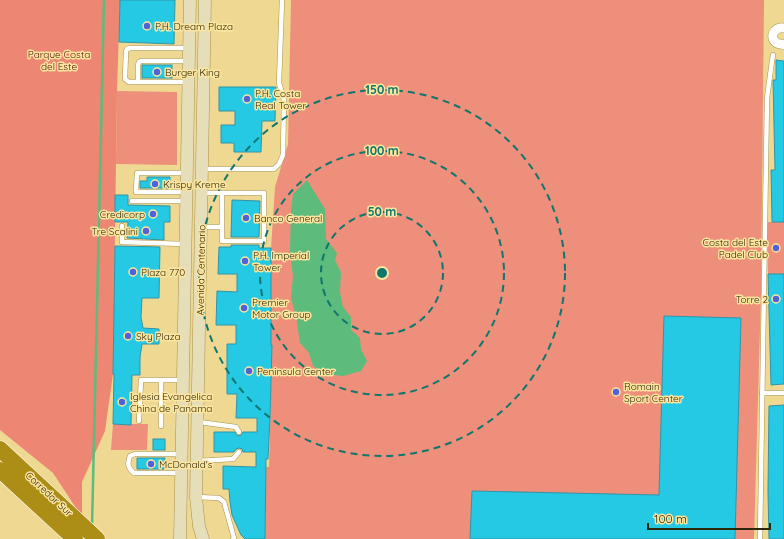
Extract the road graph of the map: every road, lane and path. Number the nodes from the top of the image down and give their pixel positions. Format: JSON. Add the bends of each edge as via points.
{"nodes":[{"id":1,"x":190,"y":0,"type":"edge"},
{"id":2,"x":205,"y":0,"type":"edge"},
{"id":3,"x":282,"y":0,"type":"edge"},
{"id":4,"x":784,"y":28,"type":"edge"},
{"id":5,"x":784,"y":44,"type":"edge"},
{"id":6,"x":190,"y":48,"type":"junction"},
{"id":7,"x":773,"y":55,"type":"dead end"},
{"id":8,"x":189,"y":61,"type":"junction"},
{"id":9,"x":138,"y":82,"type":"junction"},
{"id":10,"x":189,"y":82,"type":"junction"},
{"id":11,"x":202,"y":169,"type":"junction"},
{"id":12,"x":187,"y":171,"type":"junction"},
{"id":13,"x":202,"y":193,"type":"junction"},
{"id":14,"x":222,"y":193,"type":"junction"},
{"id":15,"x":187,"y":197,"type":"junction"},
{"id":16,"x":132,"y":201,"type":"dead end"},
{"id":17,"x":122,"y":226,"type":"dead end"},
{"id":18,"x":201,"y":227,"type":"junction"},
{"id":19,"x":222,"y":227,"type":"junction"},
{"id":20,"x":186,"y":244,"type":"junction"},
{"id":21,"x":199,"y":377,"type":"junction"},
{"id":22,"x":183,"y":379,"type":"junction"},
{"id":23,"x":161,"y":380,"type":"junction"},
{"id":24,"x":784,"y":393,"type":"edge"},
{"id":25,"x":762,"y":394,"type":"junction"},
{"id":26,"x":139,"y":421,"type":"dead end"},
{"id":27,"x":198,"y":422,"type":"junction"},
{"id":28,"x":161,"y":426,"type":"dead end"},
{"id":29,"x":240,"y":432,"type":"dead end"},
{"id":30,"x":182,"y":441,"type":"junction"},
{"id":31,"x":197,"y":441,"type":"junction"},
{"id":32,"x":0,"y":449,"type":"edge"},
{"id":33,"x":239,"y":452,"type":"dead end"},
{"id":34,"x":181,"y":454,"type":"junction"},
{"id":35,"x":197,"y":461,"type":"junction"},
{"id":36,"x":0,"y":470,"type":"edge"},
{"id":37,"x":181,"y":473,"type":"junction"},
{"id":38,"x":24,"y":482,"type":"junction"},
{"id":39,"x":197,"y":500,"type":"junction"},
{"id":40,"x":75,"y":539,"type":"edge"},
{"id":41,"x":97,"y":539,"type":"edge"},
{"id":42,"x":180,"y":539,"type":"edge"},
{"id":43,"x":203,"y":539,"type":"edge"},
{"id":44,"x":212,"y":539,"type":"edge"},
{"id":45,"x":233,"y":539,"type":"edge"},
{"id":46,"x":760,"y":539,"type":"edge"}],
"edges":[{"from":1,"to":6,"type":"main road","name":"Avenida Centenario"},
{"from":2,"to":11,"type":"main road","name":"Avenida Centenario"},
{"from":3,"to":11,"type":"lane","via":[[279,83],[284,100],[283,155],[279,164],[274,169]]},
{"from":4,"to":5,"type":"street","via":[[779,28],[773,34],[777,44]]},
{"from":6,"to":8,"type":"main road","name":"Avenida Centenario"},
{"from":6,"to":9,"type":"lane","via":[[127,49],[125,79],[129,82]]},
{"from":7,"to":25,"type":"lane","via":[[767,98]]},
{"from":8,"to":9,"type":"lane","via":[[141,61],[138,64]]},
{"from":8,"to":10,"type":"main road","name":"Avenida Centenario"},
{"from":9,"to":10,"type":"lane"},
{"from":10,"to":12,"type":"main road","name":"Avenida Centenario"},
{"from":11,"to":12,"type":"main road"},
{"from":11,"to":13,"type":"main road","name":"Avenida Centenario"},
{"from":12,"to":15,"type":"main road","name":"Avenida Centenario"},
{"from":12,"to":15,"type":"lane","via":[[137,173],[136,192]]},
{"from":13,"to":14,"type":"lane"},
{"from":13,"to":18,"type":"main road","name":"Avenida Centenario"},
{"from":14,"to":19,"type":"lane"},
{"from":14,"to":19,"type":"lane","via":[[264,193],[264,241],[222,241]]},
{"from":15,"to":16,"type":"lane"},
{"from":15,"to":20,"type":"main road","name":"Avenida Centenario"},
{"from":17,"to":20,"type":"lane","via":[[122,242]]},
{"from":18,"to":19,"type":"lane"},
{"from":18,"to":21,"type":"main road","name":"Avenida Centenario"},
{"from":20,"to":22,"type":"main road","name":"Avenida Centenario"},
{"from":21,"to":22,"type":"main road"},
{"from":21,"to":27,"type":"main road","name":"Avenida Centenario"},
{"from":22,"to":23,"type":"lane"},
{"from":22,"to":30,"type":"main road","name":"Avenida Centenario"},
{"from":23,"to":26,"type":"lane","via":[[141,380]]},
{"from":23,"to":28,"type":"lane"},
{"from":24,"to":25,"type":"lane"},
{"from":25,"to":46,"type":"lane"},
{"from":27,"to":29,"type":"lane","via":[[236,427]]},
{"from":27,"to":31,"type":"main road","name":"Avenida Centenario"},
{"from":30,"to":31,"type":"main road"},
{"from":30,"to":34,"type":"main road","name":"Avenida Centenario"},
{"from":31,"to":35,"type":"main road","name":"Avenida Centenario"},
{"from":32,"to":38,"type":"highway","name":"Corredor Sur"},
{"from":33,"to":35,"type":"lane","via":[[233,459]]},
{"from":34,"to":37,"type":"main road","name":"Avenida Centenario"},
{"from":34,"to":37,"type":"lane","via":[[135,454],[130,456],[128,462],[129,469],[134,473]]},
{"from":35,"to":39,"type":"main road","name":"Avenida Centenario"},
{"from":36,"to":38,"type":"highway","name":"Corredor Sur"},
{"from":37,"to":42,"type":"main road","name":"Avenida Centenario"},
{"from":38,"to":40,"type":"highway","name":"Corredor Sur"},
{"from":38,"to":41,"type":"highway","name":"Corredor Sur"},
{"from":39,"to":43,"type":"main road","name":"Avenida Centenario"},
{"from":39,"to":44,"type":"main road"},
{"from":39,"to":45,"type":"lane","via":[[219,498],[224,502]]}]}
